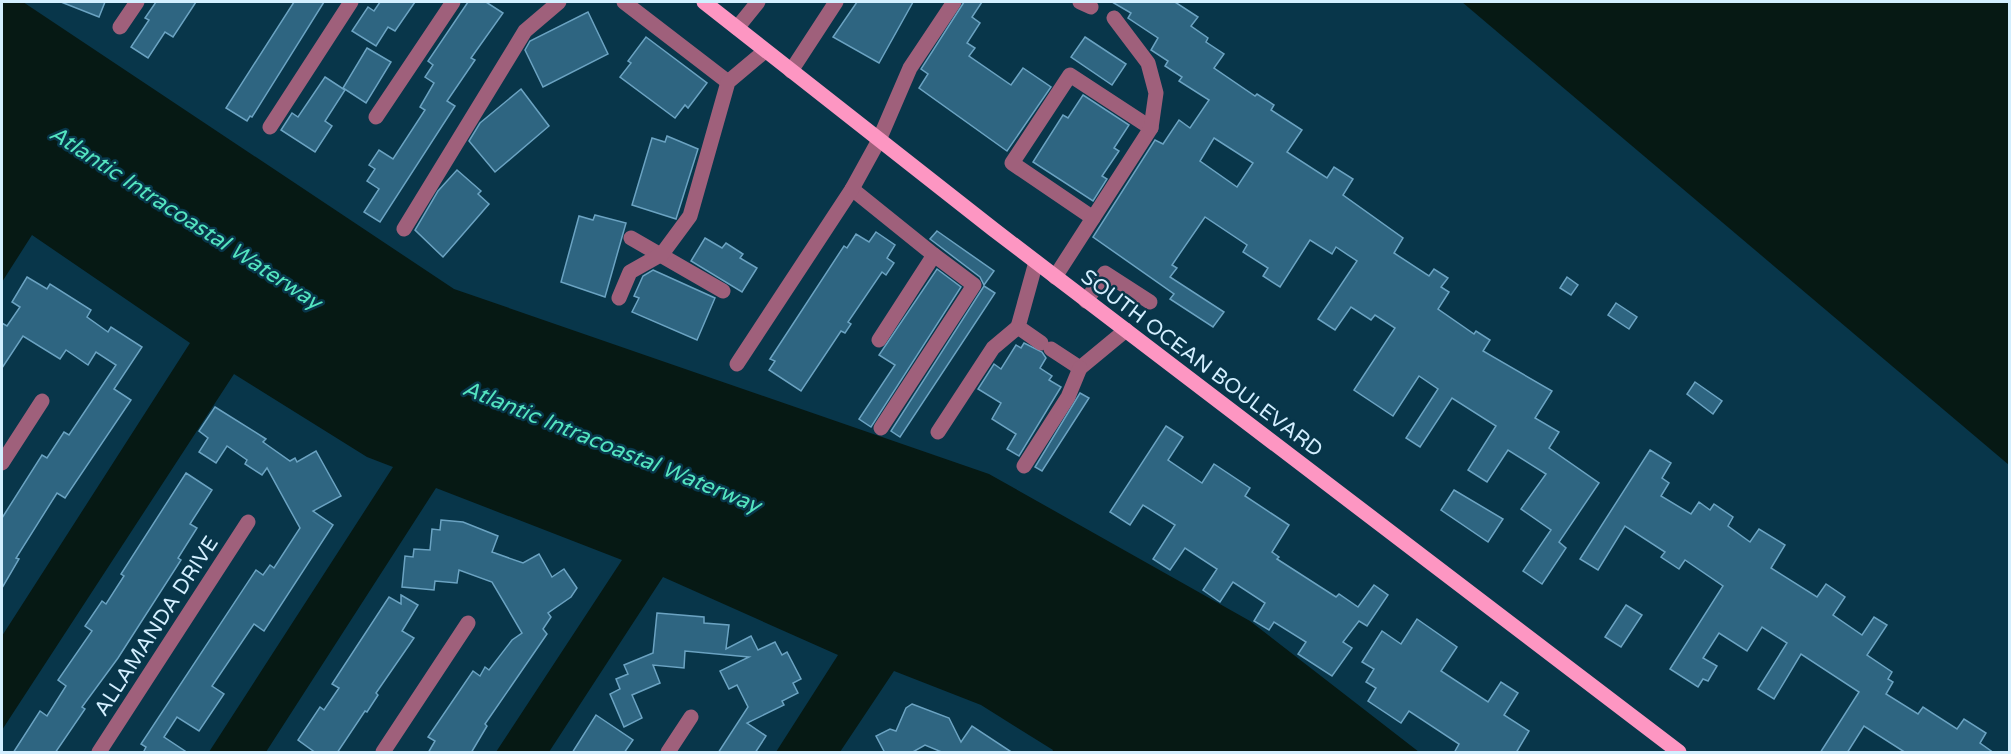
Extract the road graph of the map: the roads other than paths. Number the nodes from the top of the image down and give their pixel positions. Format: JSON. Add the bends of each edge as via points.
{"nodes":[{"id":1,"x":136,"y":2,"type":"edge"},
{"id":2,"x":351,"y":2,"type":"edge"},
{"id":3,"x":453,"y":2,"type":"edge"},
{"id":4,"x":560,"y":2,"type":"edge"},
{"id":5,"x":624,"y":2,"type":"edge"},
{"id":6,"x":704,"y":2,"type":"edge"},
{"id":7,"x":758,"y":2,"type":"edge"},
{"id":8,"x":836,"y":2,"type":"edge"},
{"id":9,"x":954,"y":2,"type":"edge"},
{"id":10,"x":1114,"y":18,"type":"dead end"},
{"id":11,"x":120,"y":27,"type":"dead end"},
{"id":12,"x":737,"y":28,"type":"junction"},
{"id":13,"x":765,"y":51,"type":"junction"},
{"id":14,"x":791,"y":71,"type":"junction"},
{"id":15,"x":728,"y":82,"type":"junction"},
{"id":16,"x":376,"y":117,"type":"dead end"},
{"id":17,"x":270,"y":127,"type":"dead end"},
{"id":18,"x":1151,"y":128,"type":"junction"},
{"id":19,"x":879,"y":140,"type":"junction"},
{"id":20,"x":852,"y":189,"type":"junction"},
{"id":21,"x":1093,"y":218,"type":"junction"},
{"id":22,"x":404,"y":229,"type":"dead end"},
{"id":23,"x":632,"y":238,"type":"dead end"},
{"id":24,"x":662,"y":255,"type":"junction"},
{"id":25,"x":934,"y":255,"type":"junction"},
{"id":26,"x":1036,"y":262,"type":"junction"},
{"id":27,"x":1055,"y":277,"type":"junction"},
{"id":28,"x":723,"y":291,"type":"dead end"},
{"id":29,"x":619,"y":298,"type":"dead end"},
{"id":30,"x":1086,"y":300,"type":"junction"},
{"id":31,"x":1150,"y":302,"type":"dead end"},
{"id":32,"x":1018,"y":327,"type":"junction"},
{"id":33,"x":1126,"y":330,"type":"junction"},
{"id":34,"x":879,"y":340,"type":"dead end"},
{"id":35,"x":738,"y":364,"type":"dead end"},
{"id":36,"x":1080,"y":368,"type":"junction"},
{"id":37,"x":42,"y":400,"type":"dead end"},
{"id":38,"x":881,"y":428,"type":"dead end"},
{"id":39,"x":938,"y":432,"type":"dead end"},
{"id":40,"x":2,"y":463,"type":"edge"},
{"id":41,"x":1024,"y":466,"type":"dead end"},
{"id":42,"x":248,"y":522,"type":"dead end"},
{"id":43,"x":468,"y":623,"type":"dead end"},
{"id":44,"x":691,"y":717,"type":"dead end"},
{"id":45,"x":99,"y":753,"type":"edge"},
{"id":46,"x":384,"y":753,"type":"edge"},
{"id":47,"x":668,"y":753,"type":"edge"},
{"id":48,"x":1679,"y":753,"type":"edge"}],
"edges":[{"from":1,"to":11,"type":"street"},
{"from":2,"to":17,"type":"street"},
{"from":3,"to":16,"type":"street"},
{"from":4,"to":22,"type":"street","via":[[525,31]]},
{"from":5,"to":15,"type":"street"},
{"from":6,"to":12,"type":"main road","name":"SOUTH OCEAN BOULEVARD"},
{"from":7,"to":12,"type":"street"},
{"from":8,"to":14,"type":"street"},
{"from":9,"to":19,"type":"street","via":[[910,68]]},
{"from":10,"to":18,"type":"street","via":[[1148,63],[1156,93]]},
{"from":12,"to":13,"type":"main road","name":"SOUTH OCEAN BOULEVARD"},
{"from":13,"to":14,"type":"main road","name":"SOUTH OCEAN BOULEVARD"},
{"from":13,"to":15,"type":"street"},
{"from":14,"to":19,"type":"main road","name":"SOUTH OCEAN BOULEVARD"},
{"from":15,"to":24,"type":"street","via":[[690,216]]},
{"from":18,"to":21,"type":"street"},
{"from":18,"to":21,"type":"street","via":[[1070,75],[1012,163]]},
{"from":19,"to":20,"type":"street"},
{"from":19,"to":26,"type":"main road","name":"SOUTH OCEAN BOULEVARD"},
{"from":20,"to":25,"type":"street"},
{"from":20,"to":35,"type":"street"},
{"from":21,"to":27,"type":"street"},
{"from":23,"to":24,"type":"street"},
{"from":24,"to":28,"type":"street"},
{"from":24,"to":29,"type":"street","via":[[630,272]]},
{"from":25,"to":34,"type":"street"},
{"from":25,"to":38,"type":"street","via":[[974,285]]},
{"from":26,"to":27,"type":"main road","name":"SOUTH OCEAN BOULEVARD"},
{"from":26,"to":32,"type":"street"},
{"from":27,"to":30,"type":"main road","name":"SOUTH OCEAN BOULEVARD"},
{"from":30,"to":31,"type":"street","via":[[1105,273]]},
{"from":30,"to":33,"type":"main road","name":"SOUTH OCEAN BOULEVARD"},
{"from":32,"to":36,"type":"street"},
{"from":32,"to":39,"type":"street","via":[[993,348]]},
{"from":33,"to":36,"type":"street"},
{"from":33,"to":48,"type":"main road","name":"SOUTH OCEAN BOULEVARD"},
{"from":36,"to":41,"type":"street","via":[[1068,397]]},
{"from":37,"to":40,"type":"street"},
{"from":42,"to":45,"type":"street","name":"ALLAMANDA DRIVE"},
{"from":43,"to":46,"type":"street"},
{"from":44,"to":47,"type":"street"}]}
